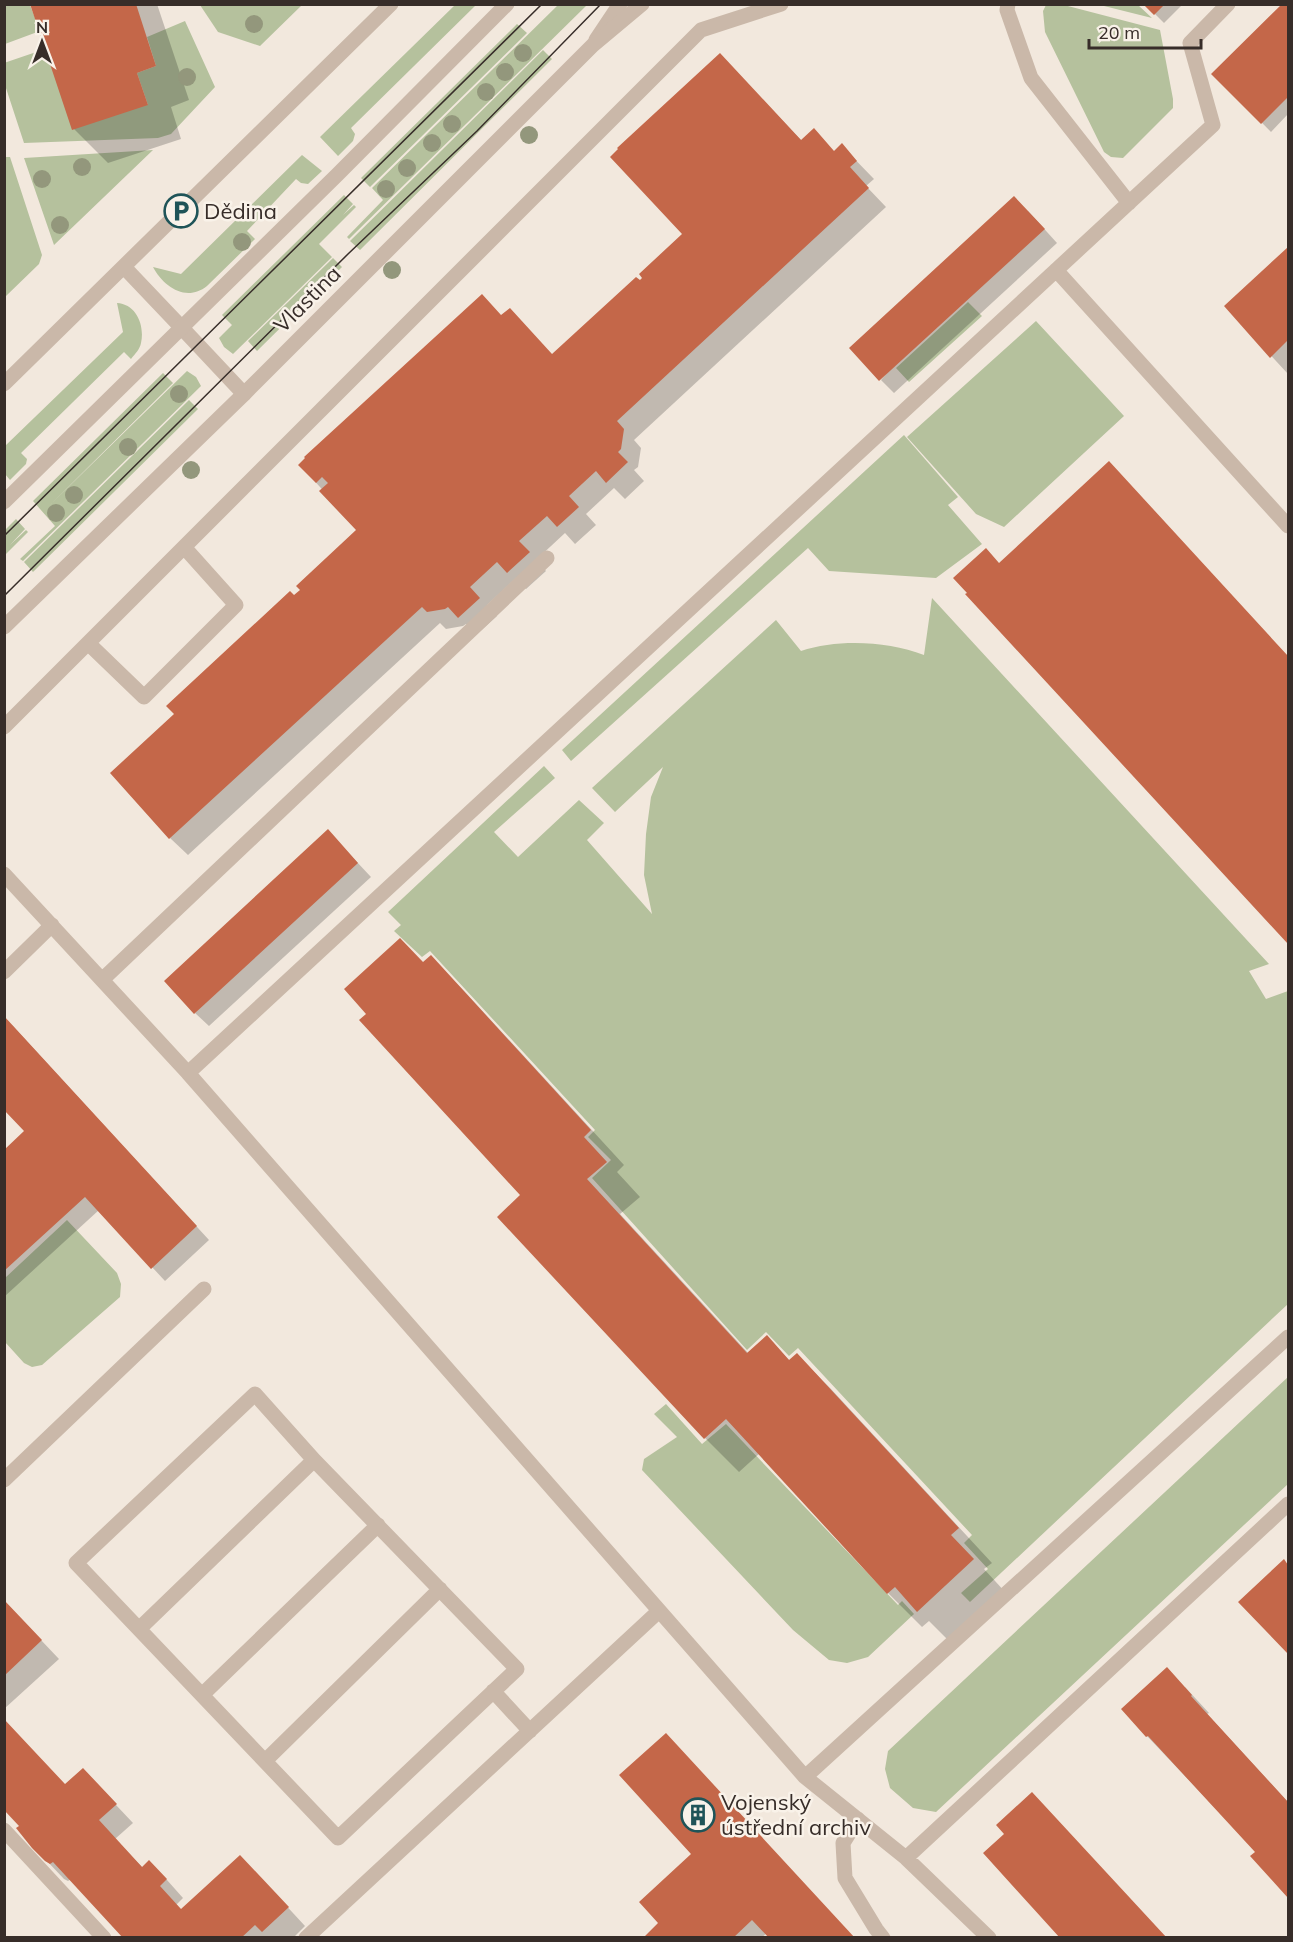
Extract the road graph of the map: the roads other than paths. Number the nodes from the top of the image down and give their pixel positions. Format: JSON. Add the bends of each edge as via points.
{"nodes":[{"id":1,"x":391,"y":4,"type":"edge"},
{"id":2,"x":507,"y":4,"type":"edge"},
{"id":3,"x":620,"y":4,"type":"edge"},
{"id":4,"x":642,"y":4,"type":"edge"},
{"id":5,"x":781,"y":4,"type":"edge"},
{"id":6,"x":1008,"y":4,"type":"edge"},
{"id":7,"x":1228,"y":4,"type":"edge"},
{"id":8,"x":593,"y":45,"type":"junction"},
{"id":9,"x":1129,"y":202,"type":"junction"},
{"id":10,"x":124,"y":267,"type":"junction"},
{"id":11,"x":1056,"y":270,"type":"junction"},
{"id":12,"x":182,"y":328,"type":"junction"},
{"id":13,"x":4,"y":384,"type":"edge"},
{"id":14,"x":244,"y":394,"type":"junction"},
{"id":15,"x":4,"y":502,"type":"edge"},
{"id":16,"x":1288,"y":526,"type":"edge"},
{"id":17,"x":184,"y":547,"type":"junction"},
{"id":18,"x":547,"y":558,"type":"dead end"},
{"id":19,"x":4,"y":627,"type":"edge"},
{"id":20,"x":88,"y":643,"type":"junction"},
{"id":21,"x":4,"y":727,"type":"edge"},
{"id":22,"x":4,"y":874,"type":"edge"},
{"id":23,"x":52,"y":925,"type":"junction"},
{"id":24,"x":4,"y":972,"type":"edge"},
{"id":25,"x":102,"y":979,"type":"junction"},
{"id":26,"x":188,"y":1073,"type":"junction"},
{"id":27,"x":204,"y":1289,"type":"dead end"},
{"id":28,"x":1288,"y":1337,"type":"edge"},
{"id":29,"x":314,"y":1461,"type":"junction"},
{"id":30,"x":4,"y":1480,"type":"edge"},
{"id":31,"x":1288,"y":1504,"type":"edge"},
{"id":32,"x":378,"y":1525,"type":"junction"},
{"id":33,"x":440,"y":1589,"type":"junction"},
{"id":34,"x":659,"y":1611,"type":"junction"},
{"id":35,"x":139,"y":1629,"type":"junction"},
{"id":36,"x":493,"y":1691,"type":"junction"},
{"id":37,"x":202,"y":1695,"type":"junction"},
{"id":38,"x":530,"y":1731,"type":"junction"},
{"id":39,"x":265,"y":1761,"type":"junction"},
{"id":40,"x":805,"y":1777,"type":"junction"},
{"id":41,"x":858,"y":1819,"type":"junction"},
{"id":42,"x":4,"y":1830,"type":"edge"},
{"id":43,"x":906,"y":1858,"type":"junction"},
{"id":44,"x":104,"y":1938,"type":"edge"},
{"id":45,"x":306,"y":1938,"type":"edge"},
{"id":46,"x":883,"y":1938,"type":"edge"},
{"id":47,"x":989,"y":1938,"type":"edge"}],
"edges":[{"from":1,"to":10,"type":"street"},
{"from":2,"to":12,"type":"street"},
{"from":3,"to":8,"type":"street"},
{"from":4,"to":8,"type":"street","name":"Vlastina"},
{"from":5,"to":17,"type":"street","via":[[701,30]]},
{"from":6,"to":9,"type":"street","via":[[1031,78]]},
{"from":7,"to":9,"type":"street","via":[[1190,43],[1213,125]]},
{"from":8,"to":14,"type":"street","name":"Vlastina"},
{"from":9,"to":11,"type":"street"},
{"from":10,"to":12,"type":"street"},
{"from":10,"to":13,"type":"street"},
{"from":11,"to":16,"type":"street"},
{"from":11,"to":26,"type":"street"},
{"from":12,"to":14,"type":"street"},
{"from":12,"to":15,"type":"street"},
{"from":14,"to":19,"type":"street","name":"Vlastina"},
{"from":17,"to":20,"type":"street"},
{"from":17,"to":20,"type":"street","via":[[236,605],[144,697]]},
{"from":18,"to":25,"type":"street"},
{"from":20,"to":21,"type":"street"},
{"from":22,"to":23,"type":"street"},
{"from":23,"to":24,"type":"street"},
{"from":23,"to":25,"type":"street"},
{"from":25,"to":26,"type":"street"},
{"from":26,"to":34,"type":"street"},
{"from":27,"to":30,"type":"street"},
{"from":28,"to":40,"type":"street"},
{"from":29,"to":32,"type":"street"},
{"from":29,"to":35,"type":"street"},
{"from":29,"to":35,"type":"street","via":[[255,1394],[76,1563]]},
{"from":31,"to":43,"type":"street"},
{"from":32,"to":33,"type":"street"},
{"from":32,"to":37,"type":"street"},
{"from":33,"to":36,"type":"street","via":[[517,1669]]},
{"from":33,"to":39,"type":"street"},
{"from":34,"to":38,"type":"street"},
{"from":34,"to":40,"type":"street"},
{"from":35,"to":37,"type":"street"},
{"from":36,"to":38,"type":"street"},
{"from":36,"to":39,"type":"street","via":[[338,1838]]},
{"from":37,"to":39,"type":"street"},
{"from":38,"to":45,"type":"street"},
{"from":40,"to":41,"type":"street"},
{"from":41,"to":43,"type":"street"},
{"from":41,"to":46,"type":"street","via":[[843,1843],[845,1878]]},
{"from":42,"to":44,"type":"street"},
{"from":43,"to":47,"type":"street"}]}
